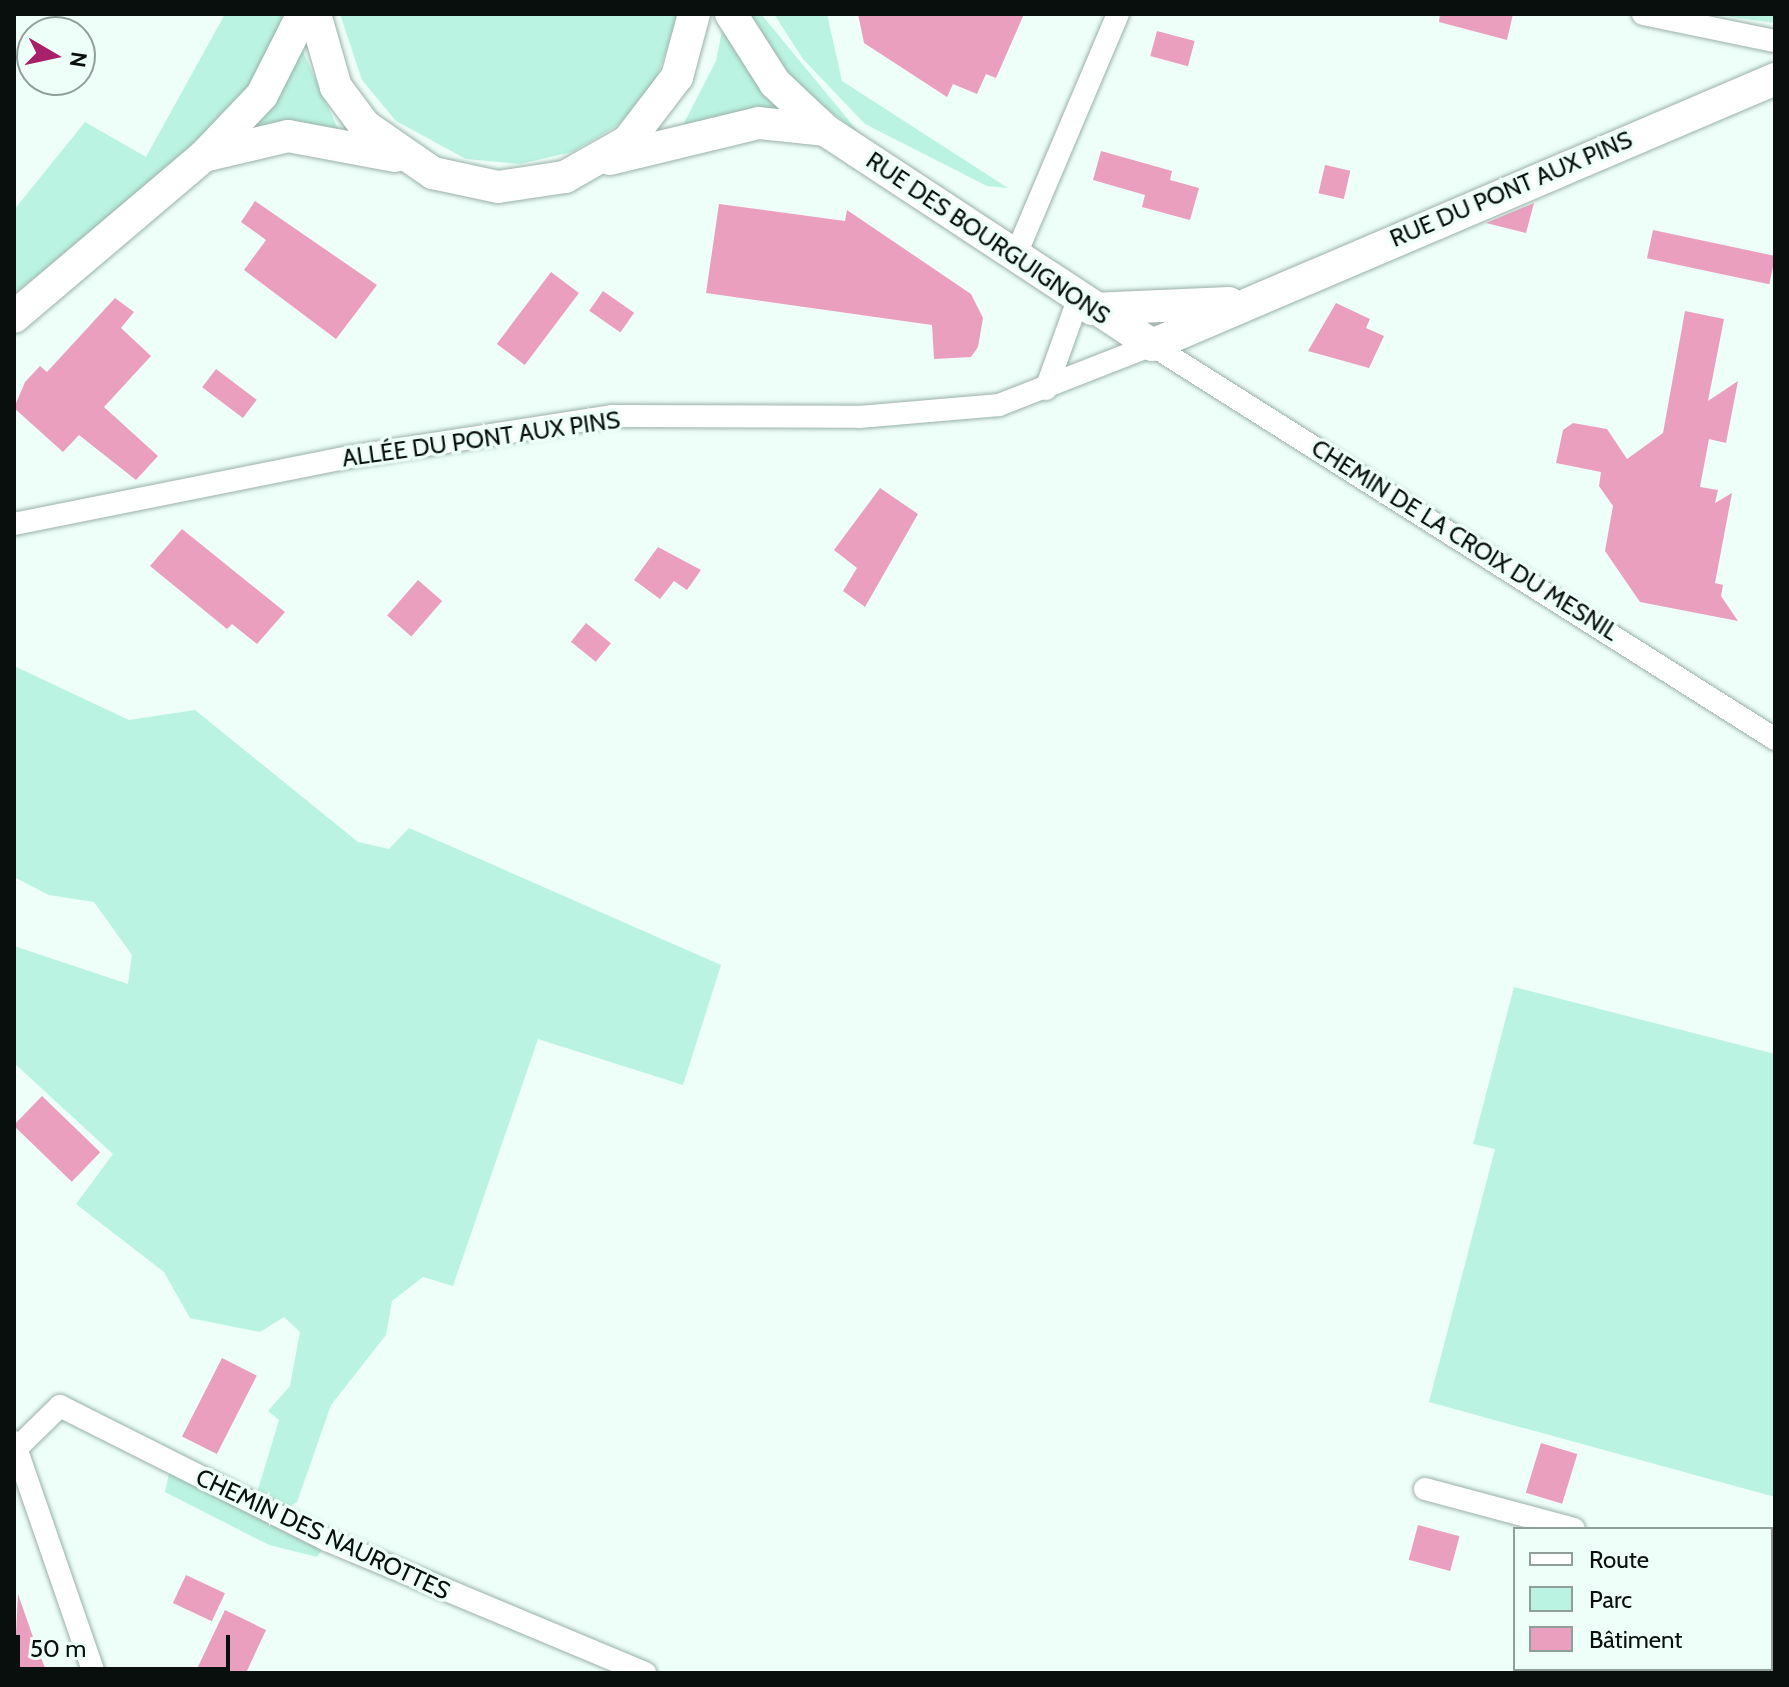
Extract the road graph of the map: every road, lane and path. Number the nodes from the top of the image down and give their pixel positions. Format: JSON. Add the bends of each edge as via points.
{"nodes":[{"id":1,"x":303,"y":14,"type":"edge"},
{"id":2,"x":315,"y":14,"type":"edge"},
{"id":3,"x":694,"y":14,"type":"edge"},
{"id":4,"x":731,"y":14,"type":"edge"},
{"id":5,"x":1118,"y":14,"type":"edge"},
{"id":6,"x":1643,"y":14,"type":"edge"},
{"id":7,"x":1775,"y":41,"type":"edge"},
{"id":8,"x":1775,"y":79,"type":"edge"},
{"id":9,"x":825,"y":130,"type":"junction"},
{"id":10,"x":204,"y":156,"type":"junction"},
{"id":11,"x":403,"y":157,"type":"junction"},
{"id":12,"x":596,"y":163,"type":"junction"},
{"id":13,"x":1014,"y":259,"type":"junction"},
{"id":14,"x":1248,"y":302,"type":"junction"},
{"id":15,"x":1085,"y":304,"type":"junction"},
{"id":16,"x":14,"y":317,"type":"edge"},
{"id":17,"x":1152,"y":345,"type":"junction"},
{"id":18,"x":1046,"y":389,"type":"junction"},
{"id":19,"x":14,"y":524,"type":"edge"},
{"id":20,"x":1775,"y":739,"type":"edge"},
{"id":21,"x":16,"y":1447,"type":"edge"},
{"id":22,"x":1425,"y":1489,"type":"dead end"},
{"id":23,"x":1567,"y":1527,"type":"edge"},
{"id":24,"x":94,"y":1673,"type":"edge"},
{"id":25,"x":645,"y":1673,"type":"edge"}],
"edges":[{"from":1,"to":10,"type":"street","via":[[262,95]]},
{"from":2,"to":11,"type":"street","via":[[336,87],[365,126]]},
{"from":3,"to":12,"type":"street","via":[[677,77],[657,111]]},
{"from":4,"to":9,"type":"street","name":"RUE DES BOURGUIGNONS","via":[[775,83]]},
{"from":5,"to":13,"type":"street"},
{"from":6,"to":7,"type":"street"},
{"from":8,"to":14,"type":"street","name":"RUE DU PONT AUX PINS"},
{"from":9,"to":12,"type":"street","via":[[759,123],[711,129]]},
{"from":9,"to":13,"type":"street","name":"RUE DES BOURGUIGNONS"},
{"from":10,"to":11,"type":"street","via":[[288,136]]},
{"from":10,"to":16,"type":"street"},
{"from":11,"to":12,"type":"street","via":[[443,176],[498,187],[565,177]]},
{"from":13,"to":15,"type":"street","name":"RUE DES BOURGUIGNONS"},
{"from":14,"to":15,"type":"street","name":"RUE DU PONT AUX PINS"},
{"from":14,"to":17,"type":"street","name":"RUE DU PONT AUX PINS"},
{"from":15,"to":17,"type":"street","name":"RUE DES BOURGUIGNONS"},
{"from":15,"to":18,"type":"street"},
{"from":17,"to":18,"type":"street","name":"ALLÉE DU PONT AUX PINS"},
{"from":17,"to":20,"type":"street","name":"CHEMIN DE LA CROIX DU MESNIL"},
{"from":18,"to":19,"type":"street","name":"ALLÉE DU PONT AUX PINS","via":[[944,412],[612,416],[350,457]]},
{"from":21,"to":24,"type":"street"},
{"from":21,"to":25,"type":"street","name":"CHEMIN DES NAUROTTES","via":[[60,1406],[327,1540]]},
{"from":22,"to":23,"type":"street"}]}
